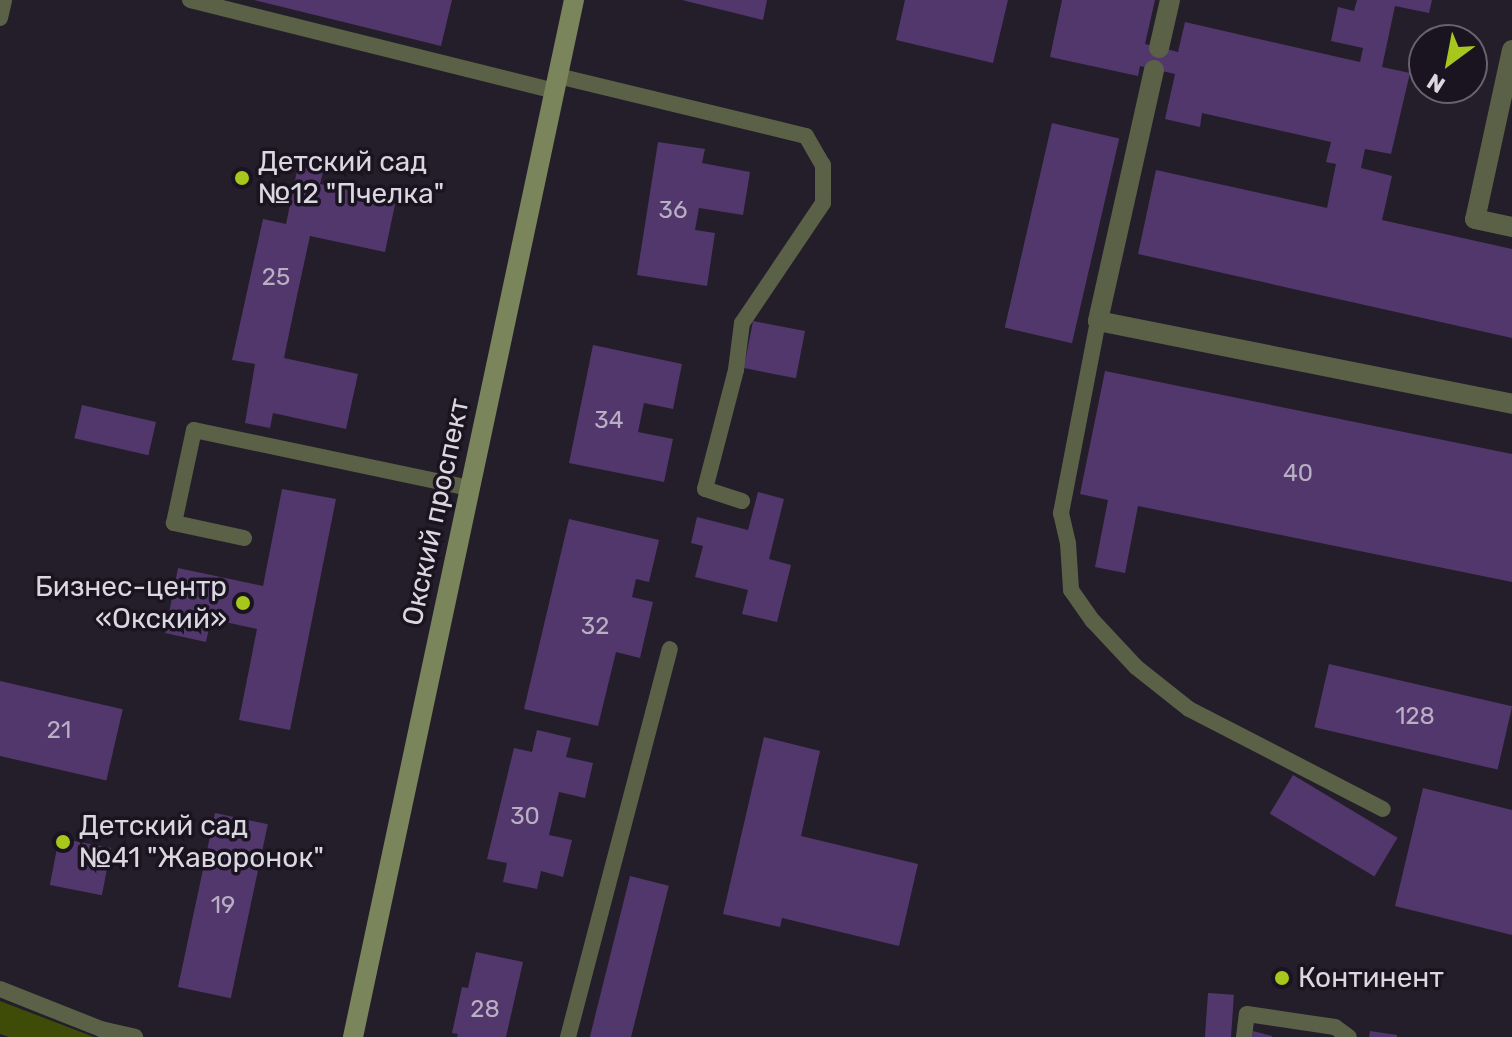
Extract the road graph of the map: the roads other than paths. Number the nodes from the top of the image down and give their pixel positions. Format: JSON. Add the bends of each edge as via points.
{"nodes":[{"id":1,"x":4,"y":0,"type":"edge"},
{"id":2,"x":190,"y":0,"type":"edge"},
{"id":3,"x":574,"y":0,"type":"edge"},
{"id":4,"x":1170,"y":0,"type":"edge"},
{"id":5,"x":0,"y":18,"type":"edge"},
{"id":6,"x":1159,"y":48,"type":"dead end"},
{"id":7,"x":1512,"y":50,"type":"edge"},
{"id":8,"x":1154,"y":70,"type":"dead end"},
{"id":9,"x":556,"y":83,"type":"junction"},
{"id":10,"x":1512,"y":227,"type":"edge"},
{"id":11,"x":1098,"y":321,"type":"junction"},
{"id":12,"x":1512,"y":404,"type":"edge"},
{"id":13,"x":470,"y":488,"type":"junction"},
{"id":14,"x":742,"y":501,"type":"dead end"},
{"id":15,"x":244,"y":538,"type":"dead end"},
{"id":16,"x":670,"y":649,"type":"dead end"},
{"id":17,"x":1383,"y":809,"type":"dead end"},
{"id":18,"x":0,"y":989,"type":"edge"},
{"id":19,"x":135,"y":1037,"type":"edge"},
{"id":20,"x":353,"y":1037,"type":"edge"},
{"id":21,"x":568,"y":1037,"type":"edge"},
{"id":22,"x":1244,"y":1037,"type":"edge"},
{"id":23,"x":1349,"y":1037,"type":"edge"}],
"edges":[{"from":1,"to":5,"type":"lane"},
{"from":2,"to":9,"type":"lane"},
{"from":3,"to":9,"type":"main road","name":"Окский проспект"},
{"from":4,"to":6,"type":"street"},
{"from":7,"to":10,"type":"street","via":[[1475,219]]},
{"from":8,"to":11,"type":"street"},
{"from":9,"to":13,"type":"main road","name":"Окский проспект"},
{"from":9,"to":14,"type":"lane","via":[[806,136],[823,165],[823,203],[742,323],[736,370],[705,489]]},
{"from":11,"to":12,"type":"street"},
{"from":11,"to":17,"type":"lane","via":[[1061,513],[1071,590],[1136,667],[1189,709]]},
{"from":13,"to":15,"type":"lane","via":[[194,430],[174,523]]},
{"from":13,"to":20,"type":"main road","name":"Окский проспект"},
{"from":16,"to":21,"type":"lane"},
{"from":18,"to":19,"type":"lane"},
{"from":22,"to":23,"type":"lane","via":[[1247,1014],[1335,1027]]}]}
